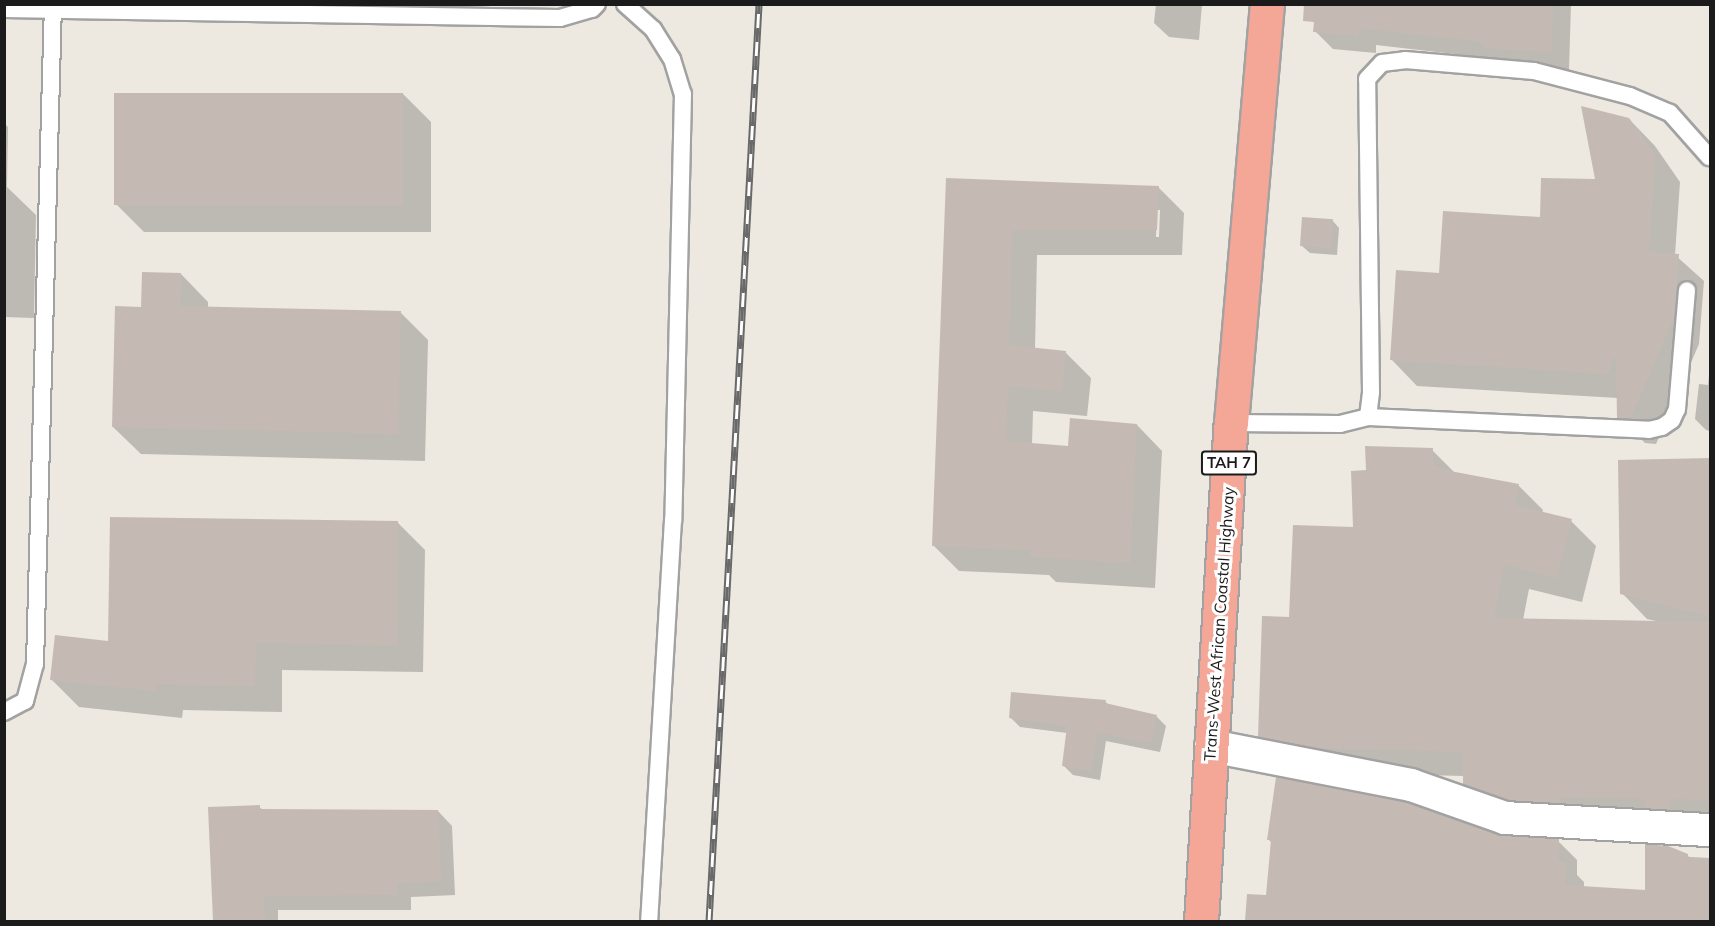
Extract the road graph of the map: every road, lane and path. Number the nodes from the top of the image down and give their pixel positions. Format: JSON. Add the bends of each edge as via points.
{"nodes":[{"id":1,"x":597,"y":4,"type":"edge"},
{"id":2,"x":625,"y":4,"type":"edge"},
{"id":3,"x":1267,"y":4,"type":"edge"},
{"id":4,"x":53,"y":7,"type":"edge"},
{"id":5,"x":4,"y":9,"type":"edge"},
{"id":6,"x":1709,"y":157,"type":"edge"},
{"id":7,"x":1688,"y":290,"type":"dead end"},
{"id":8,"x":1368,"y":417,"type":"junction"},
{"id":9,"x":1231,"y":423,"type":"junction"},
{"id":10,"x":4,"y":712,"type":"edge"},
{"id":11,"x":1211,"y":746,"type":"junction"},
{"id":12,"x":1710,"y":830,"type":"edge"},
{"id":13,"x":649,"y":921,"type":"edge"},
{"id":14,"x":1201,"y":921,"type":"edge"}],
"edges":[{"from":1,"to":4,"type":"lane","via":[[560,18]]},
{"from":2,"to":13,"type":"lane","via":[[653,29],[672,59],[683,94],[673,520]]},
{"from":3,"to":9,"type":"highway","name":"Trans-West African Coastal Highway","number":"TAH 7"},
{"from":4,"to":5,"type":"lane"},
{"from":4,"to":10,"type":"lane","via":[[35,664],[25,701]]},
{"from":6,"to":8,"type":"lane","via":[[1670,113],[1630,96],[1534,71],[1405,60],[1382,63],[1367,79],[1371,392]]},
{"from":7,"to":8,"type":"lane","via":[[1677,409],[1672,420],[1662,427],[1649,430]]},
{"from":8,"to":9,"type":"lane","via":[[1340,424]]},
{"from":9,"to":11,"type":"highway","name":"Trans-West African Coastal Highway","number":"TAH 7"},
{"from":11,"to":12,"type":"street","via":[[1411,784],[1505,818]]},
{"from":11,"to":14,"type":"highway","name":"Trans-West African Coastal Highway","number":"TAH 7"}]}
